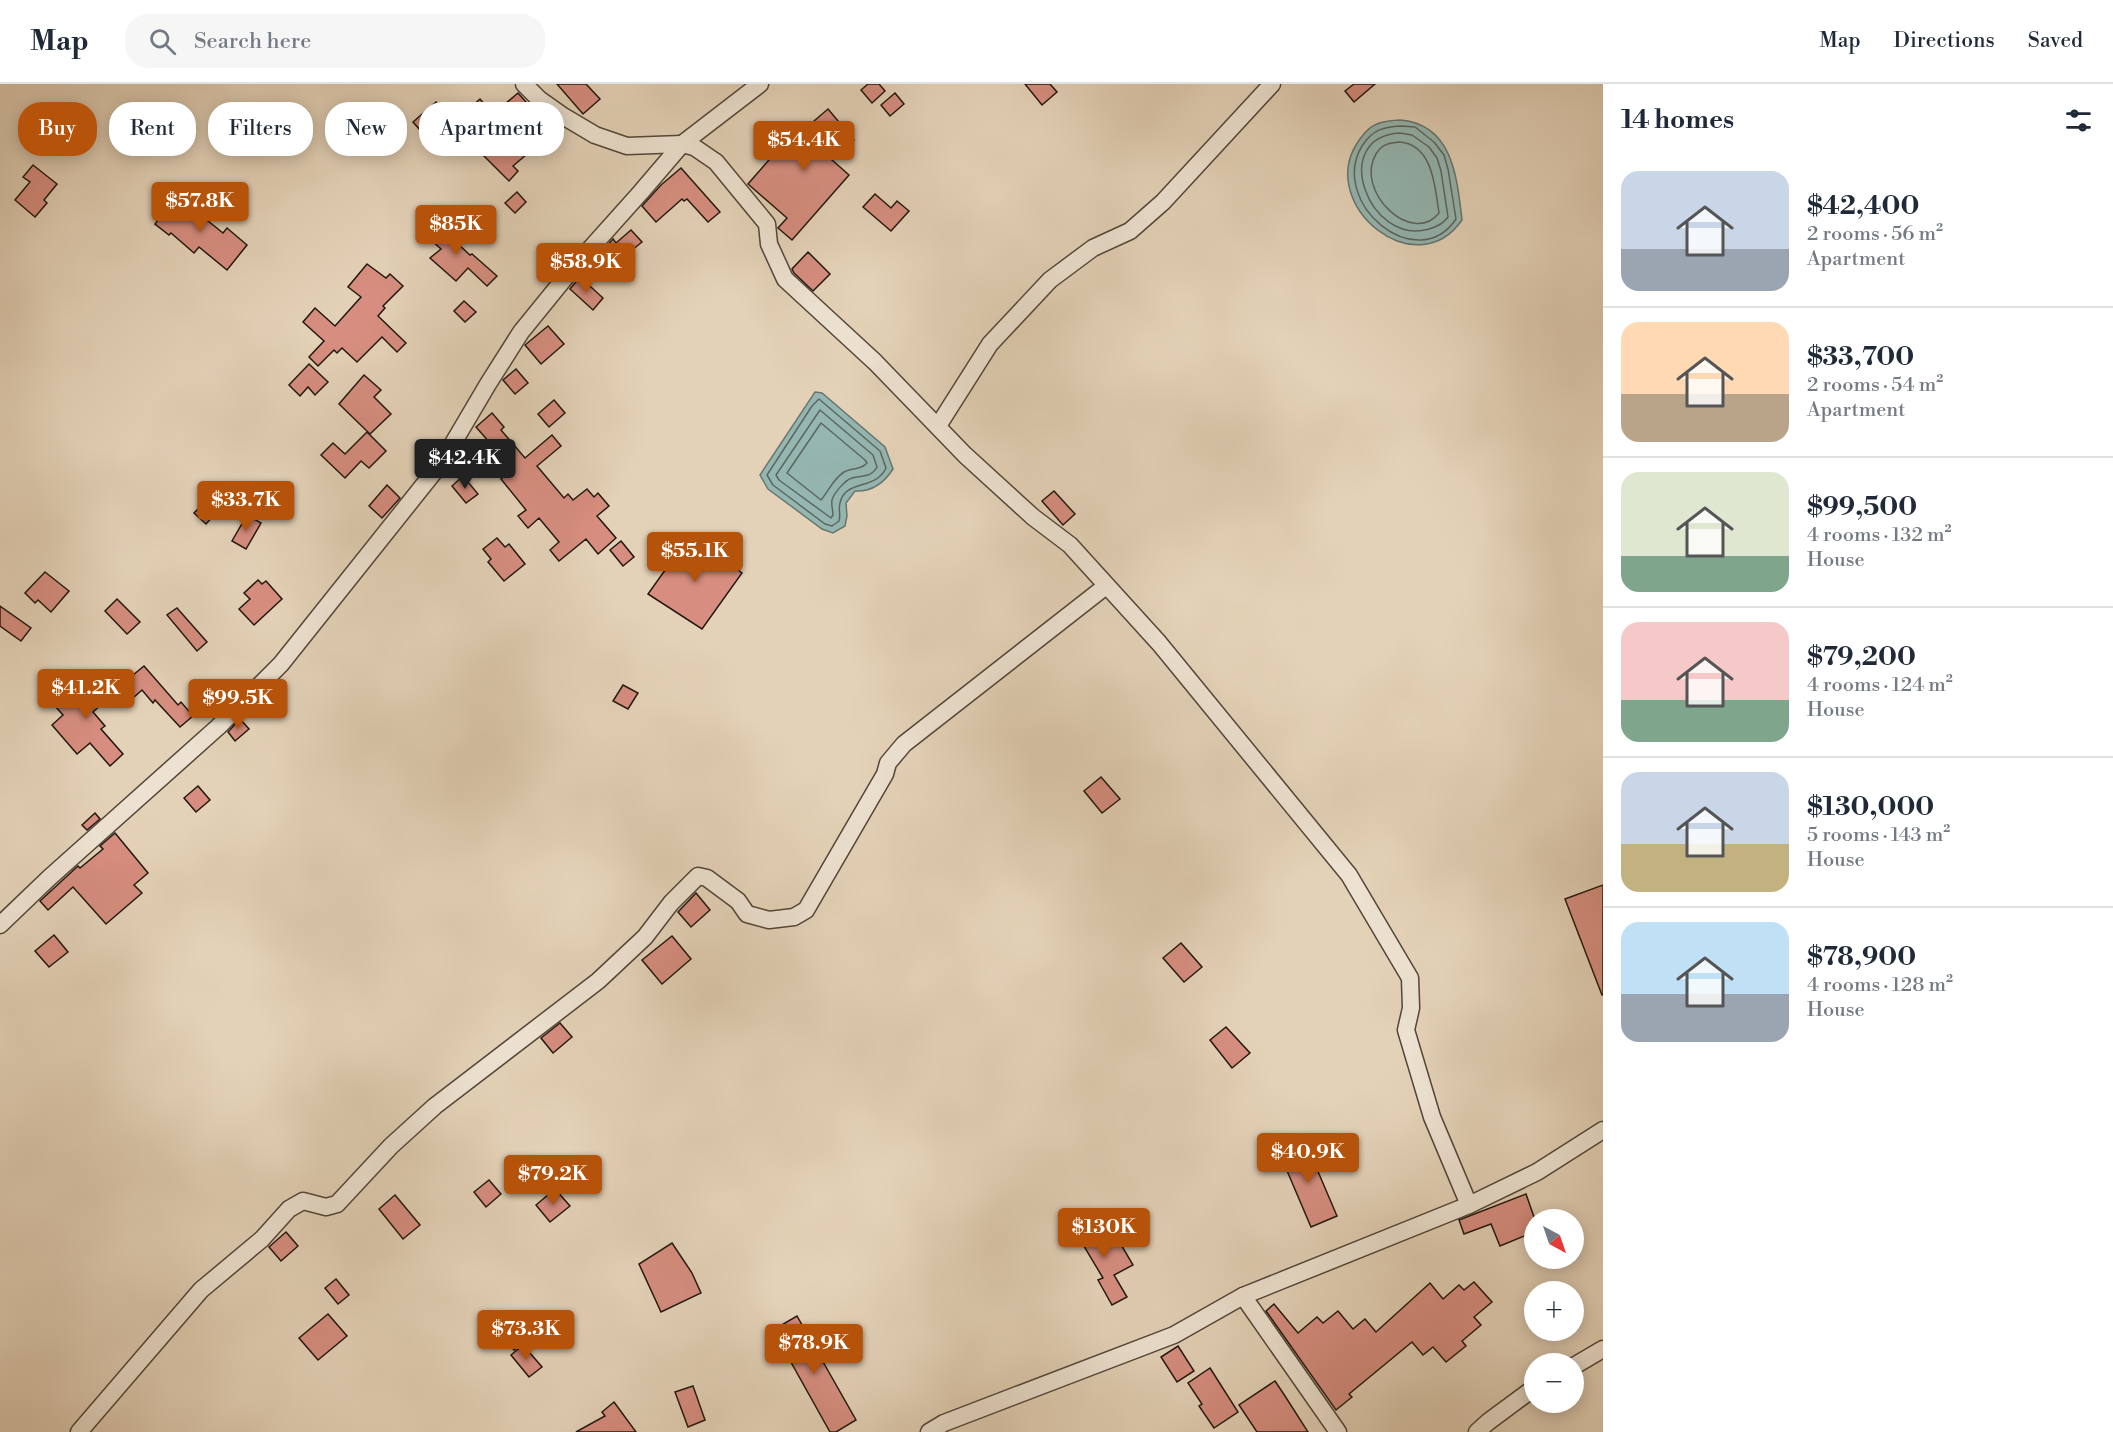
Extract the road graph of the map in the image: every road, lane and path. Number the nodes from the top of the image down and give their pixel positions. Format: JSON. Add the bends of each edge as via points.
{"nodes":[{"id":1,"x":524,"y":84,"type":"edge"},
{"id":2,"x":760,"y":84,"type":"edge"},
{"id":3,"x":1272,"y":84,"type":"edge"},
{"id":4,"x":682,"y":144,"type":"junction"},
{"id":5,"x":938,"y":426,"type":"junction"},
{"id":6,"x":1106,"y":586,"type":"junction"},
{"id":7,"x":0,"y":925,"type":"edge"},
{"id":8,"x":1603,"y":1130,"type":"edge"},
{"id":9,"x":1469,"y":1205,"type":"junction"},
{"id":10,"x":1243,"y":1296,"type":"junction"},
{"id":11,"x":1603,"y":1349,"type":"edge"},
{"id":12,"x":1584,"y":1360,"type":"edge"},
{"id":13,"x":1524,"y":1395,"type":"edge"},
{"id":14,"x":79,"y":1432,"type":"edge"},
{"id":15,"x":929,"y":1432,"type":"edge"},
{"id":16,"x":1338,"y":1432,"type":"edge"},
{"id":17,"x":1477,"y":1432,"type":"edge"}],
"edges":[{"from":1,"to":4,"type":"street","via":[[539,99],[595,135],[627,146]]},
{"from":2,"to":4,"type":"street"},
{"from":3,"to":5,"type":"street","via":[[1130,231],[1093,248],[1050,280],[990,344]]},
{"from":4,"to":5,"type":"street","via":[[716,162],[767,224],[769,244],[784,279]]},
{"from":4,"to":7,"type":"street","via":[[521,332],[442,462],[281,664],[218,727]]},
{"from":5,"to":6,"type":"street","via":[[1033,517],[1070,545]]},
{"from":6,"to":9,"type":"street","via":[[1159,643],[1349,875],[1410,978],[1411,1008],[1406,1030],[1432,1117]]},
{"from":6,"to":14,"type":"street","via":[[894,754],[806,910],[794,918],[769,920],[747,914],[738,901],[707,878],[693,879],[645,938],[598,981],[435,1106],[337,1204],[326,1207],[303,1201],[289,1209],[262,1239],[201,1290]]},
{"from":8,"to":9,"type":"street","via":[[1537,1172]]},
{"from":9,"to":10,"type":"street"},
{"from":10,"to":15,"type":"street","via":[[1174,1335]]},
{"from":10,"to":16,"type":"street"},
{"from":11,"to":12,"type":"street"},
{"from":13,"to":17,"type":"street"}]}
